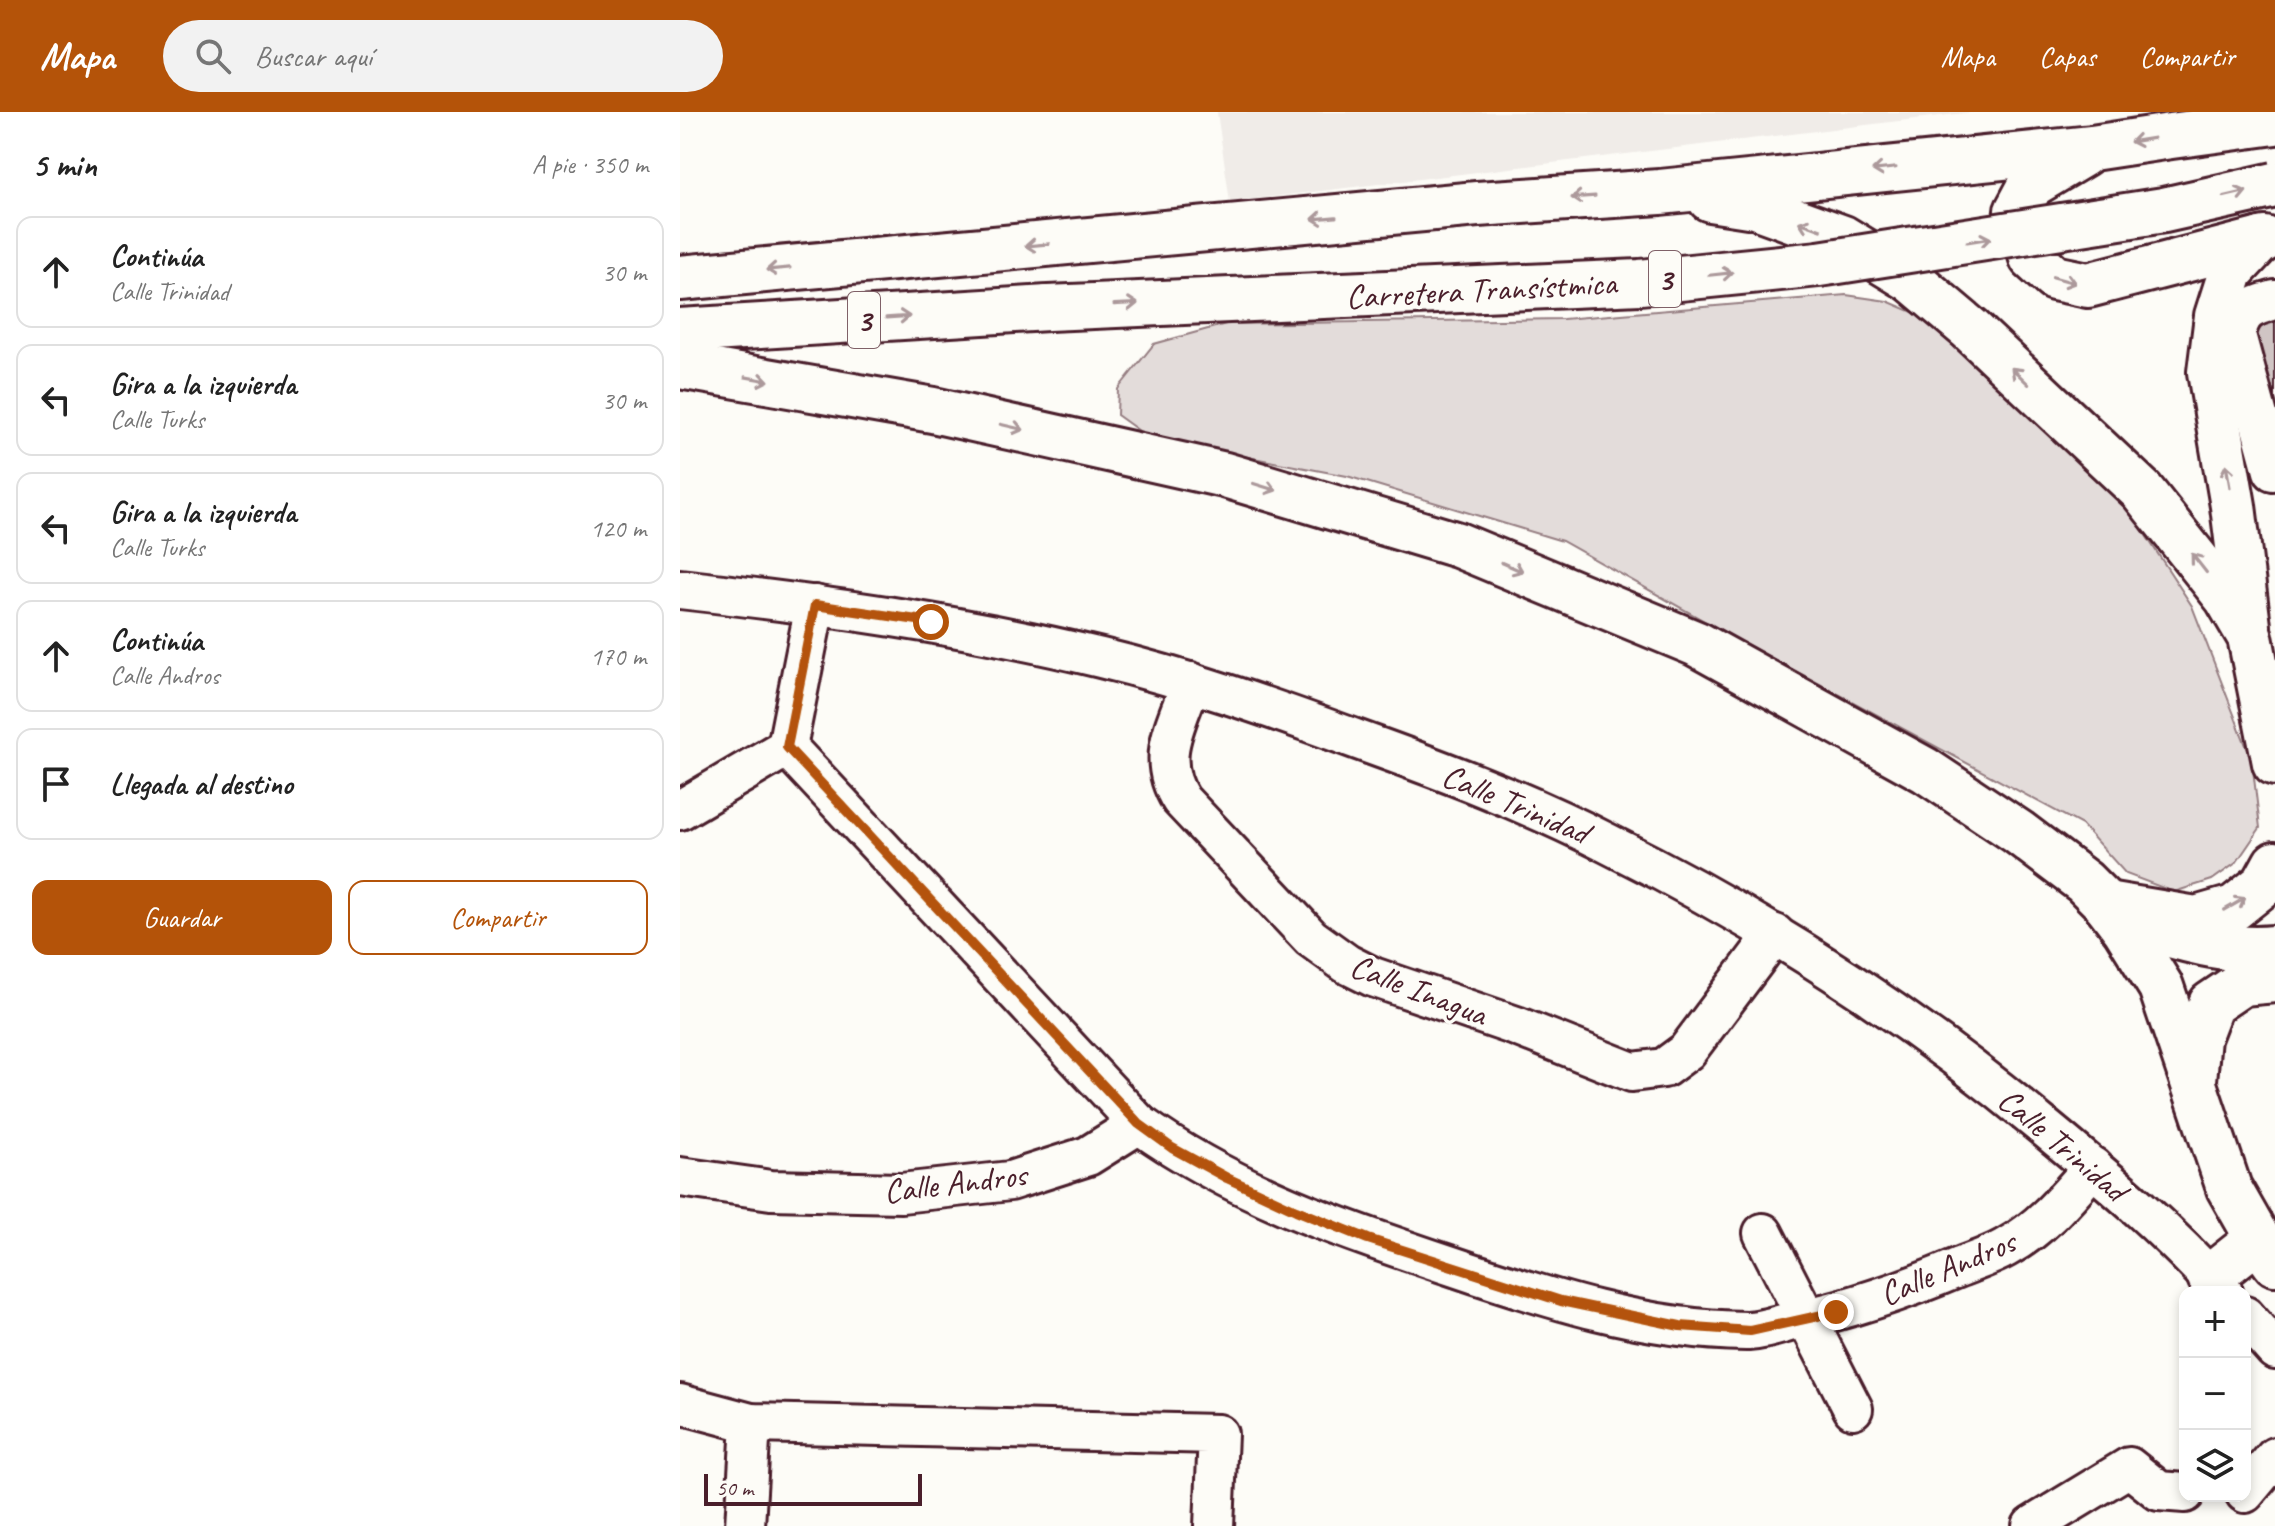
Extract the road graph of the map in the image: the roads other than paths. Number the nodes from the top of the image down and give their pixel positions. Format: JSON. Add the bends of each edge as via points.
{"nodes":[{"id":1,"x":2275,"y":122,"type":"edge"},
{"id":2,"x":2092,"y":148,"type":"junction"},
{"id":3,"x":2275,"y":185,"type":"edge"},
{"id":4,"x":1660,"y":192,"type":"junction"},
{"id":5,"x":2268,"y":238,"type":"edge"},
{"id":6,"x":680,"y":278,"type":"edge"},
{"id":7,"x":2275,"y":300,"type":"edge"},
{"id":8,"x":680,"y":331,"type":"edge"},
{"id":9,"x":680,"y":366,"type":"edge"},
{"id":10,"x":2273,"y":471,"type":"dead end"},
{"id":11,"x":680,"y":589,"type":"edge"},
{"id":12,"x":815,"y":605,"type":"junction"},
{"id":13,"x":2262,"y":633,"type":"edge"},
{"id":14,"x":1191,"y":682,"type":"junction"},
{"id":15,"x":787,"y":747,"type":"junction"},
{"id":16,"x":2275,"y":763,"type":"edge"},
{"id":17,"x":680,"y":810,"type":"edge"},
{"id":18,"x":2275,"y":864,"type":"edge"},
{"id":19,"x":2106,"y":904,"type":"junction"},
{"id":20,"x":1775,"y":934,"type":"junction"},
{"id":21,"x":2275,"y":948,"type":"edge"},
{"id":22,"x":2275,"y":980,"type":"edge"},
{"id":23,"x":2194,"y":1083,"type":"junction"},
{"id":24,"x":1139,"y":1124,"type":"junction"},
{"id":25,"x":2093,"y":1167,"type":"junction"},
{"id":26,"x":680,"y":1177,"type":"edge"},
{"id":27,"x":1763,"y":1233,"type":"dead end"},
{"id":28,"x":2266,"y":1251,"type":"edge"},
{"id":29,"x":2217,"y":1284,"type":"edge"},
{"id":30,"x":1808,"y":1318,"type":"junction"},
{"id":31,"x":2251,"y":1323,"type":"edge"},
{"id":32,"x":2275,"y":1350,"type":"edge"},
{"id":33,"x":680,"y":1404,"type":"edge"},
{"id":34,"x":1853,"y":1409,"type":"dead end"},
{"id":35,"x":751,"y":1423,"type":"junction"},
{"id":36,"x":2275,"y":1457,"type":"edge"},
{"id":37,"x":2251,"y":1486,"type":"edge"},
{"id":38,"x":2179,"y":1493,"type":"edge"},
{"id":39,"x":745,"y":1526,"type":"edge"},
{"id":40,"x":1214,"y":1526,"type":"edge"},
{"id":41,"x":2032,"y":1526,"type":"edge"}],
"edges":[{"from":1,"to":2,"type":"main road","number":"3","one_way":true},
{"from":2,"to":4,"type":"main road","number":"3","one_way":true},
{"from":2,"to":5,"type":"main road","one_way":true,"via":[[2031,185],[2017,211],[2032,258],[2054,278],[2088,285]]},
{"from":8,"to":3,"type":"main road","name":"Carretera Transístmica","number":"3","one_way":true,"bridge":true,"via":[[1048,308],[1640,282],[1819,264],[2164,210]]},
{"from":4,"to":6,"type":"main road","number":"3","one_way":true,"via":[[1477,204]]},
{"from":13,"to":4,"type":"main road","one_way":true,"via":[[2227,598],[2142,491],[1912,280],[1843,238],[1755,206]]},
{"from":13,"to":5,"type":"main road","one_way":true,"via":[[2210,372],[2217,316],[2231,272]]},
{"from":7,"to":10,"type":"street","via":[[2246,311],[2236,335]]},
{"from":9,"to":19,"type":"main road","one_way":true,"via":[[933,410],[1225,475],[1458,545],[1697,644],[1925,770],[2018,832]]},
{"from":11,"to":12,"type":"street","name":"Calle Trinidad"},
{"from":12,"to":14,"type":"street","name":"Calle Trinidad","via":[[931,622]]},
{"from":12,"to":15,"type":"street"},
{"from":13,"to":16,"type":"main road"},
{"from":14,"to":20,"type":"street","name":"Calle Trinidad","via":[[1464,778],[1605,841]]},
{"from":14,"to":20,"type":"street","name":"Calle Inagua","via":[[1169,746],[1174,789],[1311,938],[1373,977],[1632,1072],[1664,1068],[1687,1051]]},
{"from":15,"to":17,"type":"street"},
{"from":15,"to":24,"type":"street"},
{"from":19,"to":18,"type":"main road","one_way":true,"via":[[2196,919],[2234,908],[2264,884]]},
{"from":19,"to":21,"type":"main road","via":[[2152,929],[2204,945]]},
{"from":19,"to":23,"type":"main road","via":[[2161,987]]},
{"from":20,"to":25,"type":"street","name":"Calle Trinidad","via":[[1974,1070]]},
{"from":22,"to":23,"type":"main road","via":[[2242,983],[2211,1004],[2198,1038]]},
{"from":23,"to":28,"type":"main road","via":[[2229,1188]]},
{"from":24,"to":26,"type":"street","name":"Calle Andros","via":[[1088,1156],[1010,1181],[901,1193],[771,1190]]},
{"from":24,"to":30,"type":"street","name":"Calle Andros","via":[[1172,1148],[1296,1210],[1368,1239],[1549,1297],[1680,1326],[1750,1331]]},
{"from":25,"to":29,"type":"street","name":"Calle Trinidad"},
{"from":25,"to":30,"type":"street","name":"Calle Andros","via":[[2051,1216],[2004,1249],[1926,1282]]},
{"from":27,"to":30,"type":"street"},
{"from":28,"to":29,"type":"main road"},
{"from":30,"to":34,"type":"street"},
{"from":31,"to":32,"type":"street"},
{"from":33,"to":35,"type":"street"},
{"from":35,"to":39,"type":"street"},
{"from":35,"to":40,"type":"street","via":[[1218,1434]]},
{"from":36,"to":37,"type":"street"},
{"from":38,"to":41,"type":"street","via":[[2159,1491],[2129,1467]]}]}
